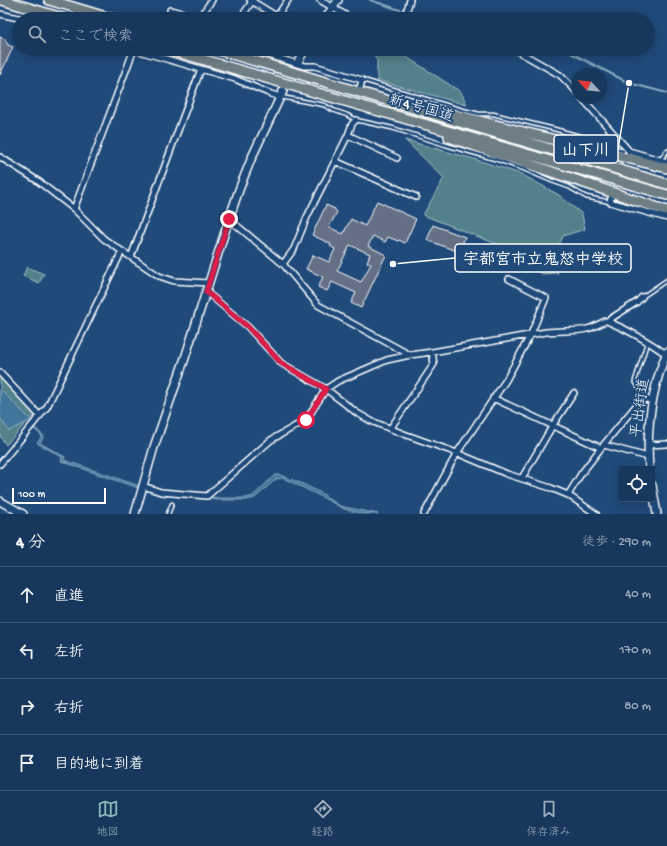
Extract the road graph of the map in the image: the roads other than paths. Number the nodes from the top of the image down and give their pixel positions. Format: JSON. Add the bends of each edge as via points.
{"nodes":[{"id":1,"x":2,"y":0,"type":"edge"},
{"id":2,"x":49,"y":0,"type":"edge"},
{"id":3,"x":212,"y":0,"type":"edge"},
{"id":4,"x":252,"y":0,"type":"edge"},
{"id":5,"x":288,"y":0,"type":"edge"},
{"id":6,"x":320,"y":0,"type":"edge"},
{"id":7,"x":338,"y":0,"type":"edge"},
{"id":8,"x":410,"y":0,"type":"edge"},
{"id":9,"x":332,"y":8,"type":"junction"},
{"id":10,"x":170,"y":10,"type":"dead end"},
{"id":11,"x":42,"y":12,"type":"edge"},
{"id":12,"x":89,"y":12,"type":"edge"},
{"id":13,"x":179,"y":12,"type":"edge"},
{"id":14,"x":204,"y":12,"type":"edge"},
{"id":15,"x":244,"y":12,"type":"edge"},
{"id":16,"x":269,"y":12,"type":"edge"},
{"id":17,"x":281,"y":12,"type":"edge"},
{"id":18,"x":329,"y":12,"type":"edge"},
{"id":19,"x":339,"y":12,"type":"edge"},
{"id":20,"x":406,"y":12,"type":"edge"},
{"id":21,"x":0,"y":14,"type":"edge"},
{"id":22,"x":12,"y":17,"type":"edge"},
{"id":23,"x":130,"y":56,"type":"edge"},
{"id":24,"x":157,"y":56,"type":"edge"},
{"id":25,"x":191,"y":56,"type":"edge"},
{"id":26,"x":238,"y":56,"type":"edge"},
{"id":27,"x":272,"y":56,"type":"edge"},
{"id":28,"x":301,"y":56,"type":"edge"},
{"id":29,"x":526,"y":56,"type":"edge"},
{"id":30,"x":298,"y":62,"type":"tunnel mouth"},
{"id":31,"x":201,"y":69,"type":"junction"},
{"id":32,"x":362,"y":80,"type":"junction"},
{"id":33,"x":571,"y":86,"type":"edge"},
{"id":34,"x":359,"y":92,"type":"junction"},
{"id":35,"x":282,"y":94,"type":"junction"},
{"id":36,"x":587,"y":104,"type":"edge"},
{"id":37,"x":390,"y":114,"type":"junction"},
{"id":38,"x":356,"y":120,"type":"junction"},
{"id":39,"x":348,"y":135,"type":"junction"},
{"id":40,"x":624,"y":151,"type":"junction"},
{"id":41,"x":667,"y":151,"type":"edge"},
{"id":42,"x":0,"y":157,"type":"edge"},
{"id":43,"x":397,"y":158,"type":"dead end"},
{"id":44,"x":660,"y":160,"type":"junction"},
{"id":45,"x":335,"y":161,"type":"junction"},
{"id":46,"x":667,"y":162,"type":"edge"},
{"id":47,"x":667,"y":168,"type":"edge"},
{"id":48,"x":667,"y":184,"type":"edge"},
{"id":49,"x":667,"y":195,"type":"edge"},
{"id":50,"x":416,"y":197,"type":"dead end"},
{"id":51,"x":610,"y":200,"type":"joint"},
{"id":52,"x":74,"y":209,"type":"junction"},
{"id":53,"x":667,"y":211,"type":"edge"},
{"id":54,"x":667,"y":218,"type":"edge"},
{"id":55,"x":229,"y":219,"type":"junction"},
{"id":56,"x":122,"y":251,"type":"junction"},
{"id":57,"x":131,"y":257,"type":"junction"},
{"id":58,"x":283,"y":264,"type":"junction"},
{"id":59,"x":509,"y":279,"type":"dead end"},
{"id":60,"x":667,"y":280,"type":"edge"},
{"id":61,"x":209,"y":283,"type":"junction"},
{"id":62,"x":206,"y":292,"type":"junction"},
{"id":63,"x":642,"y":297,"type":"joint"},
{"id":64,"x":607,"y":321,"type":"junction"},
{"id":65,"x":531,"y":334,"type":"junction"},
{"id":66,"x":648,"y":341,"type":"junction"},
{"id":67,"x":432,"y":352,"type":"junction"},
{"id":68,"x":667,"y":353,"type":"edge"},
{"id":69,"x":410,"y":355,"type":"junction"},
{"id":70,"x":0,"y":373,"type":"edge"},
{"id":71,"x":326,"y":389,"type":"junction"},
{"id":72,"x":574,"y":393,"type":"dead end"},
{"id":73,"x":493,"y":398,"type":"junction"},
{"id":74,"x":649,"y":400,"type":"junction"},
{"id":75,"x":40,"y":416,"type":"junction"},
{"id":76,"x":552,"y":425,"type":"junction"},
{"id":77,"x":390,"y":429,"type":"junction"},
{"id":78,"x":667,"y":444,"type":"edge"},
{"id":79,"x":648,"y":445,"type":"junction"},
{"id":80,"x":602,"y":446,"type":"junction"},
{"id":81,"x":457,"y":453,"type":"junction"},
{"id":82,"x":648,"y":457,"type":"junction"},
{"id":83,"x":0,"y":464,"type":"edge"},
{"id":84,"x":649,"y":466,"type":"edge"},
{"id":85,"x":522,"y":478,"type":"junction"},
{"id":86,"x":143,"y":486,"type":"junction"},
{"id":87,"x":568,"y":496,"type":"junction"},
{"id":88,"x":0,"y":502,"type":"edge"},
{"id":89,"x":655,"y":502,"type":"edge"},
{"id":90,"x":172,"y":504,"type":"dead end"},
{"id":91,"x":23,"y":514,"type":"edge"},
{"id":92,"x":135,"y":514,"type":"edge"},
{"id":93,"x":168,"y":514,"type":"edge"},
{"id":94,"x":424,"y":514,"type":"edge"},
{"id":95,"x":596,"y":514,"type":"edge"},
{"id":96,"x":657,"y":514,"type":"edge"}],
"edges":[{"from":1,"to":11,"type":"highway"},
{"from":2,"to":12,"type":"highway"},
{"from":3,"to":14,"type":"street"},
{"from":4,"to":15,"type":"street"},
{"from":4,"to":16,"type":"street"},
{"from":5,"to":17,"type":"street"},
{"from":6,"to":9,"type":"street"},
{"from":7,"to":9,"type":"street"},
{"from":8,"to":20,"type":"street"},
{"from":9,"to":18,"type":"street"},
{"from":9,"to":19,"type":"street"},
{"from":10,"to":13,"type":"street"},
{"from":21,"to":22,"type":"street"},
{"from":23,"to":52,"type":"street"},
{"from":24,"to":31,"type":"street"},
{"from":25,"to":37,"type":"highway","name":"新4号国道"},
{"from":26,"to":34,"type":"highway","name":"新4号国道"},
{"from":27,"to":32,"type":"street"},
{"from":28,"to":30,"type":"street"},
{"from":29,"to":33,"type":"street","via":[[560,75]]},
{"from":31,"to":35,"type":"street","via":[[271,94]]},
{"from":31,"to":57,"type":"street"},
{"from":32,"to":34,"type":"street"},
{"from":32,"to":40,"type":"lane","via":[[462,110],[493,114],[576,135]]},
{"from":34,"to":47,"type":"highway","via":[[380,95]]},
{"from":34,"to":48,"type":"highway","name":"新4号国道"},
{"from":35,"to":38,"type":"lane","via":[[324,105]]},
{"from":35,"to":55,"type":"street","via":[[252,157]]},
{"from":36,"to":40,"type":"street"},
{"from":37,"to":49,"type":"highway","name":"新4号国道"},
{"from":37,"to":53,"type":"highway","via":[[421,128]]},
{"from":38,"to":39,"type":"street"},
{"from":38,"to":51,"type":"lane","via":[[392,128],[524,169],[569,187],[586,197]]},
{"from":39,"to":43,"type":"street"},
{"from":39,"to":45,"type":"street"},
{"from":40,"to":44,"type":"street"},
{"from":41,"to":44,"type":"lane"},
{"from":42,"to":52,"type":"street","via":[[38,181]]},
{"from":44,"to":46,"type":"street"},
{"from":45,"to":50,"type":"street"},
{"from":45,"to":58,"type":"street","via":[[294,249]]},
{"from":51,"to":54,"type":"street"},
{"from":52,"to":56,"type":"street","via":[[104,239]]},
{"from":55,"to":58,"type":"street"},
{"from":55,"to":61,"type":"street"},
{"from":56,"to":57,"type":"street"},
{"from":56,"to":75,"type":"street"},
{"from":57,"to":61,"type":"street","via":[[166,279]]},
{"from":58,"to":69,"type":"street","via":[[318,305]]},
{"from":59,"to":65,"type":"street","via":[[546,298]]},
{"from":60,"to":63,"type":"lane"},
{"from":61,"to":62,"type":"street"},
{"from":62,"to":71,"type":"street","via":[[248,327],[281,363]]},
{"from":62,"to":86,"type":"street"},
{"from":63,"to":64,"type":"street"},
{"from":64,"to":65,"type":"street","via":[[590,329]]},
{"from":64,"to":66,"type":"street"},
{"from":65,"to":67,"type":"street"},
{"from":65,"to":73,"type":"street"},
{"from":66,"to":68,"type":"street"},
{"from":66,"to":74,"type":"lane","via":[[635,381]]},
{"from":67,"to":69,"type":"street"},
{"from":67,"to":77,"type":"street","via":[[434,364]]},
{"from":68,"to":74,"type":"street","name":"平出街道"},
{"from":69,"to":71,"type":"street","via":[[387,360],[344,378]]},
{"from":70,"to":75,"type":"street"},
{"from":71,"to":77,"type":"street","via":[[357,413]]},
{"from":71,"to":86,"type":"street","via":[[306,420],[271,440],[207,496],[161,492]]},
{"from":72,"to":76,"type":"street"},
{"from":73,"to":76,"type":"street"},
{"from":73,"to":81,"type":"street"},
{"from":74,"to":79,"type":"street","name":"平出街道"},
{"from":74,"to":80,"type":"street","via":[[639,402]]},
{"from":75,"to":83,"type":"street"},
{"from":76,"to":80,"type":"street"},
{"from":76,"to":85,"type":"street"},
{"from":77,"to":81,"type":"street"},
{"from":78,"to":79,"type":"street"},
{"from":79,"to":82,"type":"street","name":"平出街道"},
{"from":80,"to":82,"type":"street"},
{"from":80,"to":87,"type":"street"},
{"from":81,"to":85,"type":"street"},
{"from":81,"to":94,"type":"street"},
{"from":82,"to":84,"type":"street","name":"平出街道"},
{"from":85,"to":87,"type":"street"},
{"from":86,"to":92,"type":"street"},
{"from":87,"to":95,"type":"street"},
{"from":88,"to":91,"type":"street"},
{"from":89,"to":96,"type":"street"},
{"from":90,"to":93,"type":"lane"}]}
